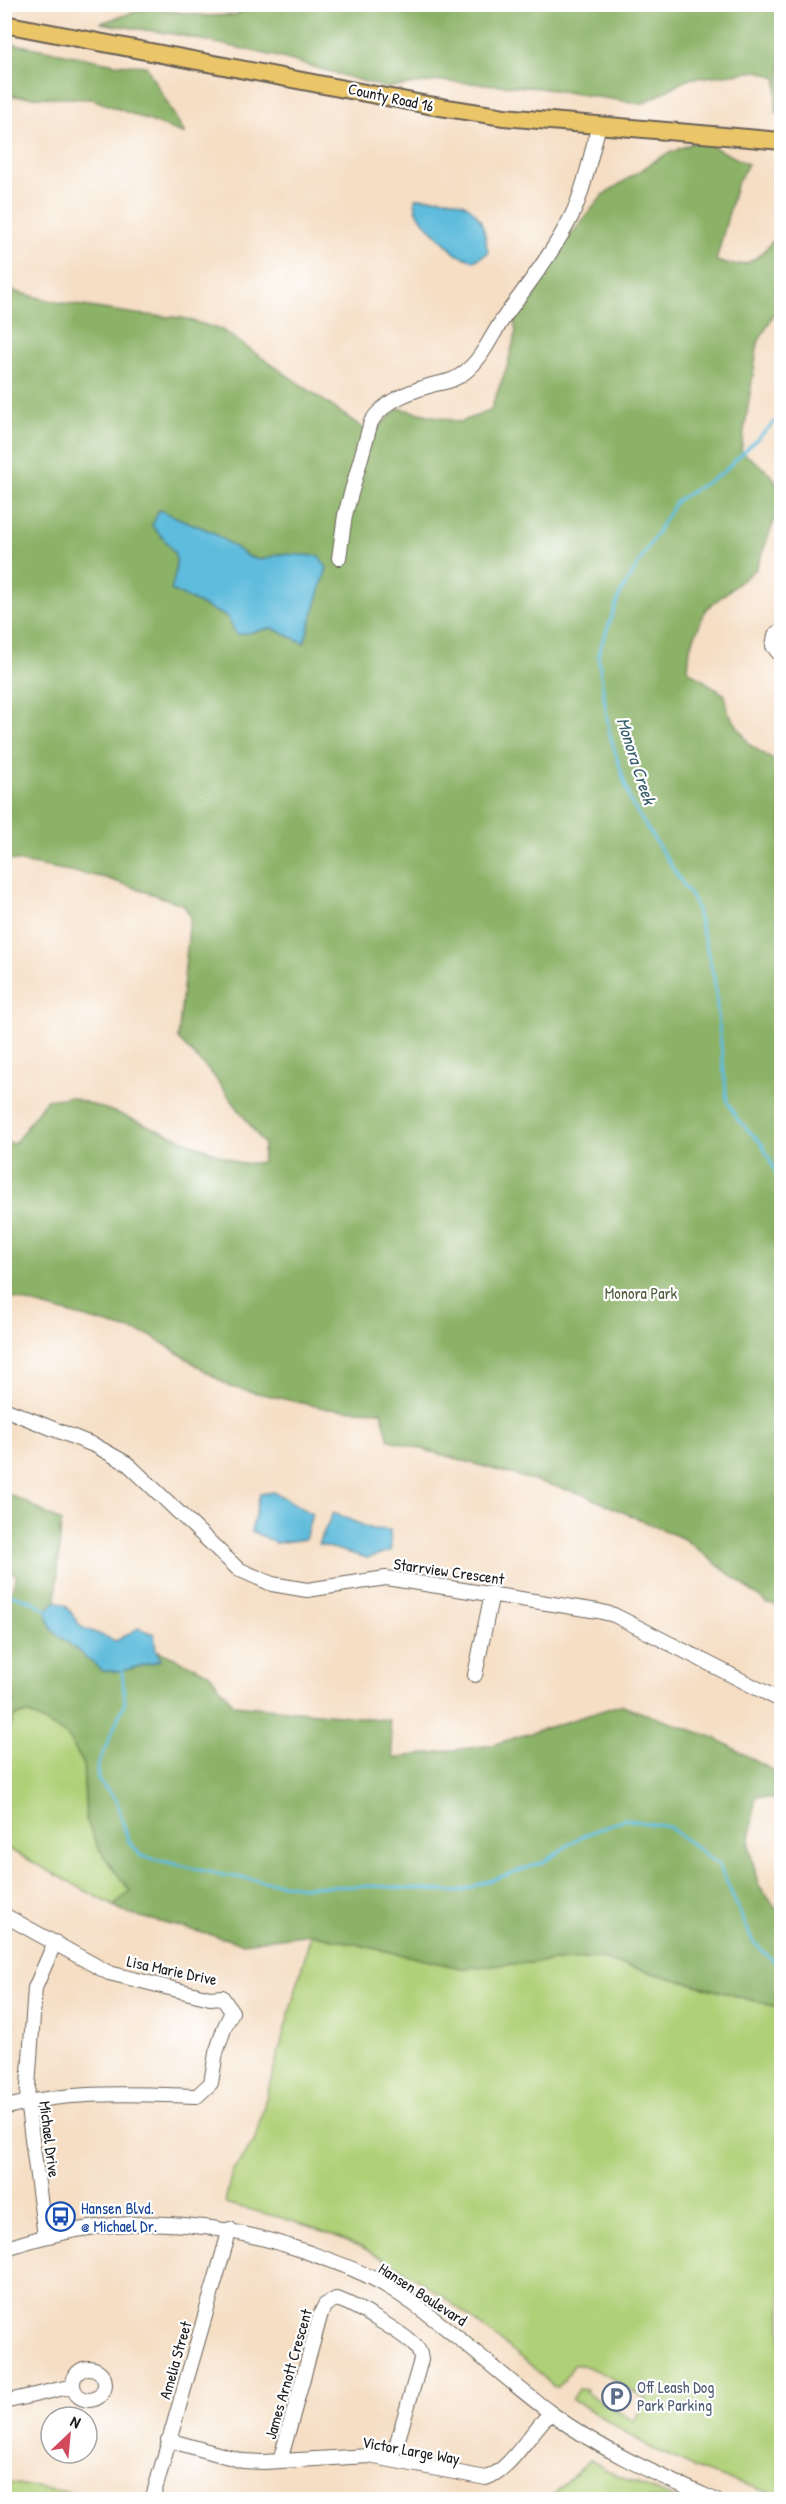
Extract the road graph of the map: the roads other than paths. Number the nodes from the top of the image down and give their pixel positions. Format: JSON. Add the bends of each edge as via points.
{"nodes":[{"id":1,"x":4,"y":24,"type":"edge"},
{"id":2,"x":599,"y":125,"type":"junction"},
{"id":3,"x":782,"y":141,"type":"edge"},
{"id":4,"x":339,"y":558,"type":"dead end"},
{"id":5,"x":782,"y":630,"type":"edge"},
{"id":6,"x":782,"y":657,"type":"edge"},
{"id":7,"x":4,"y":1409,"type":"edge"},
{"id":8,"x":492,"y":1593,"type":"junction"},
{"id":9,"x":475,"y":1675,"type":"dead end"},
{"id":10,"x":782,"y":1701,"type":"edge"},
{"id":11,"x":4,"y":1915,"type":"edge"},
{"id":12,"x":55,"y":1942,"type":"junction"},
{"id":13,"x":27,"y":2102,"type":"junction"},
{"id":14,"x":4,"y":2108,"type":"edge"},
{"id":15,"x":230,"y":2229,"type":"junction"},
{"id":16,"x":45,"y":2236,"type":"junction"},
{"id":17,"x":4,"y":2248,"type":"edge"},
{"id":18,"x":73,"y":2386,"type":"dead end"},
{"id":19,"x":4,"y":2402,"type":"edge"},
{"id":20,"x":551,"y":2413,"type":"junction"},
{"id":21,"x":168,"y":2440,"type":"junction"},
{"id":22,"x":392,"y":2460,"type":"junction"},
{"id":23,"x":280,"y":2461,"type":"junction"},
{"id":24,"x":152,"y":2499,"type":"edge"},
{"id":25,"x":716,"y":2499,"type":"edge"}],
"edges":[{"from":1,"to":2,"type":"main road","name":"County Road 16","via":[[428,105],[504,117]]},
{"from":2,"to":3,"type":"main road","name":"County Road 16"},
{"from":2,"to":4,"type":"street","via":[[574,212],[479,357],[466,372],[449,382],[391,400],[378,410],[371,422],[345,516]]},
{"from":5,"to":6,"type":"street","via":[[773,646]]},
{"from":7,"to":8,"type":"street","name":"Starrview Crescent","via":[[96,1446],[128,1464],[238,1569],[272,1584],[307,1590],[386,1578]]},
{"from":8,"to":9,"type":"street"},
{"from":8,"to":10,"type":"street","name":"Starrview Crescent","via":[[614,1615]]},
{"from":11,"to":12,"type":"street","name":"Lisa Marie Drive"},
{"from":12,"to":13,"type":"street","name":"Michael Drive","via":[[35,1988]]},
{"from":12,"to":13,"type":"street","name":"Lisa Marie Drive","via":[[109,1973],[210,1998],[222,1997],[232,2012],[216,2053],[211,2083],[197,2096],[97,2095]]},
{"from":13,"to":14,"type":"street","name":"Lisa Marie Drive"},
{"from":13,"to":16,"type":"street","name":"Michael Drive"},
{"from":15,"to":16,"type":"street","name":"Hansen Boulevard","via":[[133,2224]]},
{"from":15,"to":20,"type":"street","name":"Hansen Boulevard","via":[[342,2264],[388,2287],[451,2330]]},
{"from":15,"to":21,"type":"street","name":"Amelia Street"},
{"from":16,"to":17,"type":"street","name":"Hansen Boulevard"},
{"from":18,"to":19,"type":"street"},
{"from":20,"to":22,"type":"street","name":"Victor Large Way","via":[[502,2470],[486,2478]]},
{"from":20,"to":25,"type":"street","name":"Hansen Boulevard","via":[[634,2465]]},
{"from":21,"to":23,"type":"street","name":"Victor Large Way","via":[[243,2461]]},
{"from":21,"to":24,"type":"street","name":"Amelia Street"},
{"from":22,"to":23,"type":"street","name":"Victor Large Way","via":[[369,2456]]},
{"from":22,"to":23,"type":"street","name":"James Arnott Crescent","via":[[420,2352],[408,2340],[336,2299],[325,2305],[321,2313]]}]}
